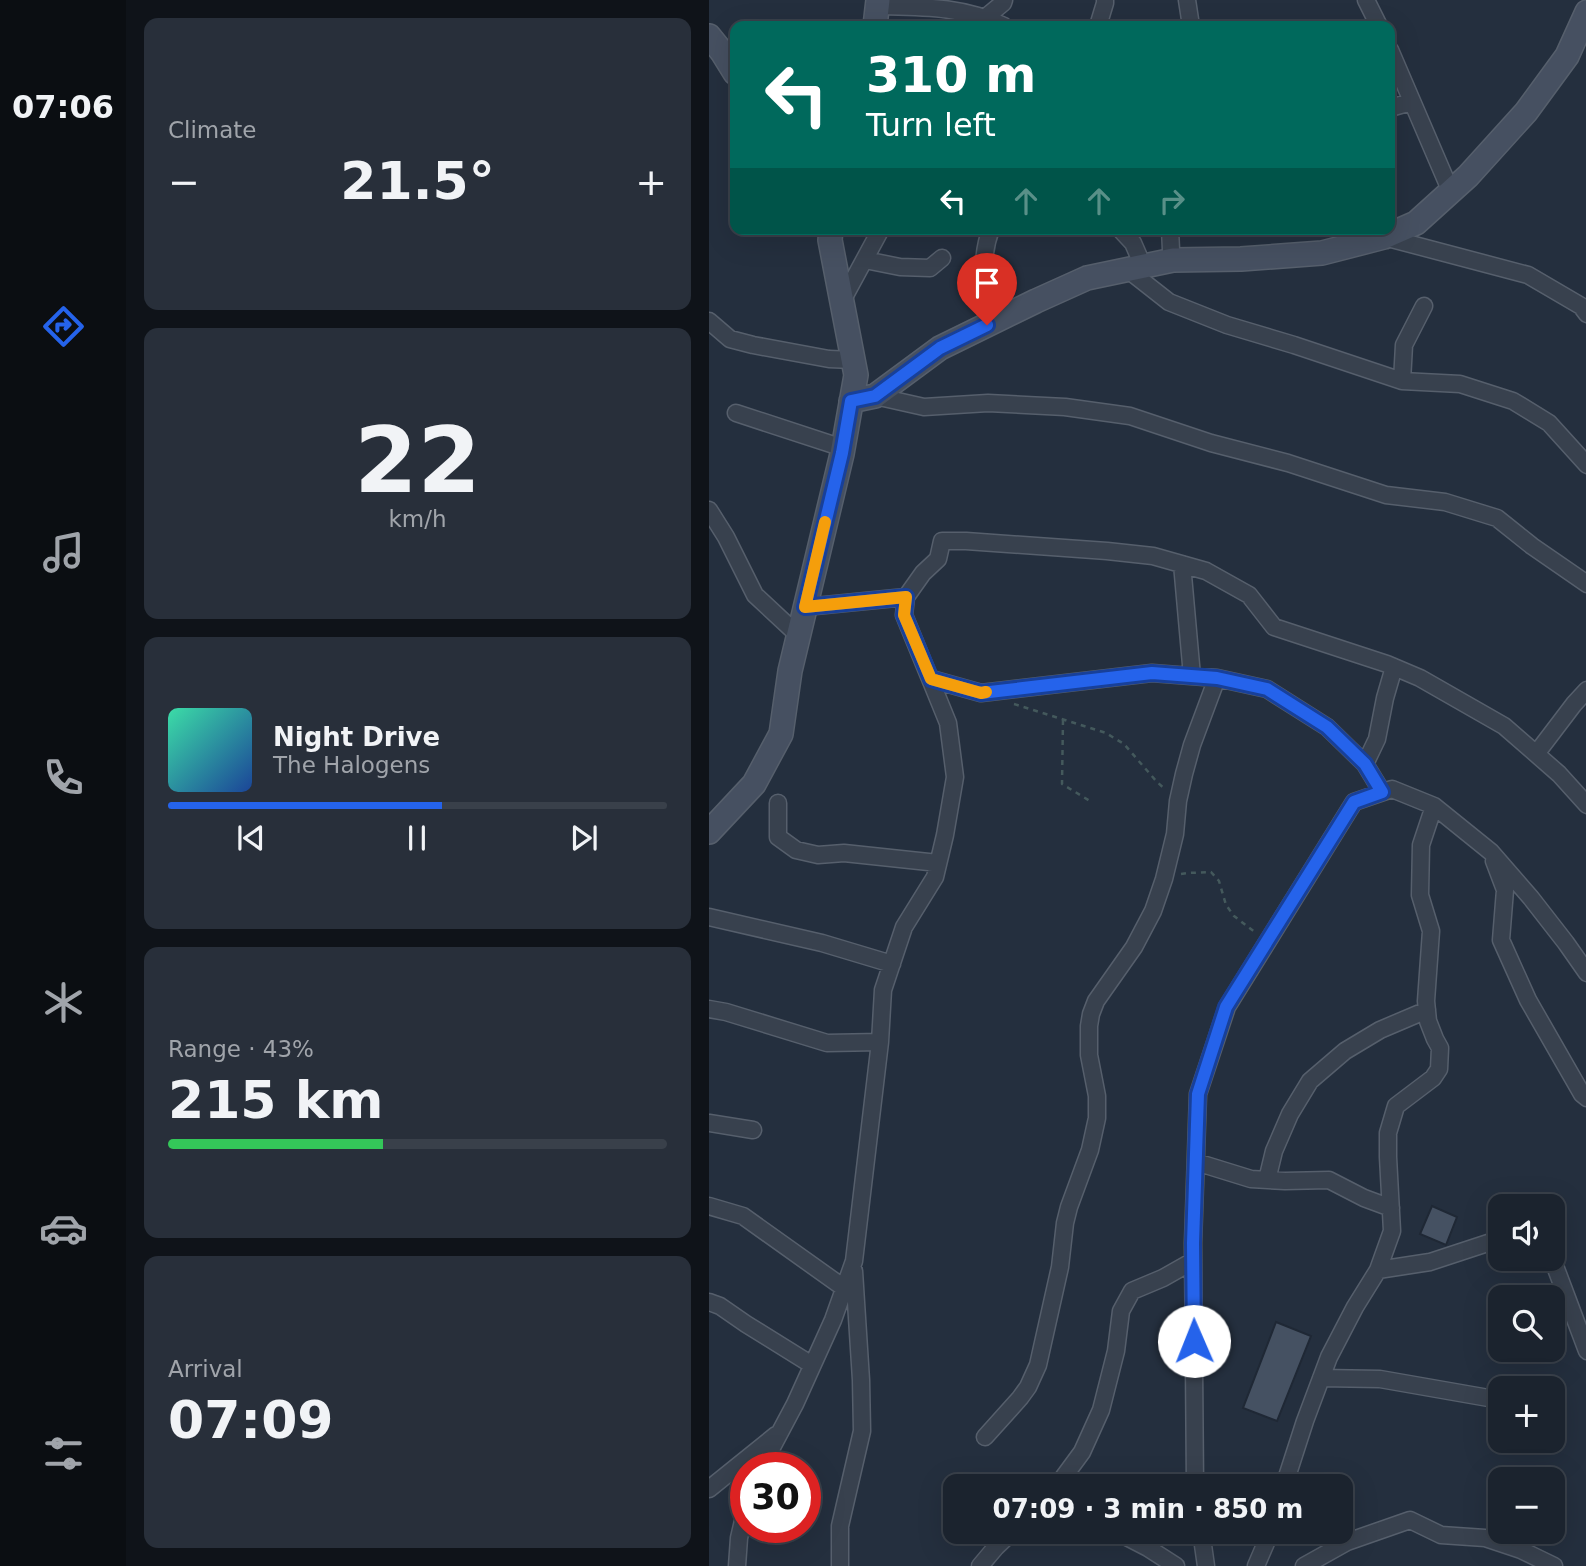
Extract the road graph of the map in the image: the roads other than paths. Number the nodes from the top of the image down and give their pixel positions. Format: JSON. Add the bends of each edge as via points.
{"nodes":[{"id":1,"x":1004,"y":0,"type":"edge"},
{"id":2,"x":1105,"y":0,"type":"edge"},
{"id":3,"x":1187,"y":0,"type":"edge"},
{"id":4,"x":1366,"y":0,"type":"edge"},
{"id":5,"x":877,"y":11,"type":"edge"},
{"id":6,"x":1586,"y":12,"type":"edge"},
{"id":7,"x":985,"y":17,"type":"junction"},
{"id":8,"x":993,"y":21,"type":"edge"},
{"id":9,"x":1100,"y":21,"type":"edge"},
{"id":10,"x":1190,"y":21,"type":"edge"},
{"id":11,"x":1376,"y":21,"type":"edge"},
{"id":12,"x":709,"y":36,"type":"edge"},
{"id":13,"x":1395,"y":62,"type":"edge"},
{"id":14,"x":730,"y":65,"type":"edge"},
{"id":15,"x":1411,"y":102,"type":"junction"},
{"id":16,"x":1395,"y":107,"type":"edge"},
{"id":17,"x":1451,"y":192,"type":"junction"},
{"id":18,"x":1395,"y":232,"type":"edge"},
{"id":19,"x":827,"y":235,"type":"edge"},
{"id":20,"x":878,"y":235,"type":"edge"},
{"id":21,"x":988,"y":235,"type":"edge"},
{"id":22,"x":1126,"y":235,"type":"edge"},
{"id":23,"x":1170,"y":235,"type":"edge"},
{"id":24,"x":1389,"y":235,"type":"edge"},
{"id":25,"x":1384,"y":237,"type":"junction"},
{"id":26,"x":942,"y":258,"type":"dead end"},
{"id":27,"x":865,"y":260,"type":"junction"},
{"id":28,"x":1173,"y":260,"type":"junction"},
{"id":29,"x":1135,"y":268,"type":"junction"},
{"id":30,"x":842,"y":301,"type":"junction"},
{"id":31,"x":1424,"y":306,"type":"dead end"},
{"id":32,"x":1586,"y":314,"type":"edge"},
{"id":33,"x":709,"y":321,"type":"edge"},
{"id":34,"x":987,"y":325,"type":"junction"},
{"id":35,"x":853,"y":360,"type":"junction"},
{"id":36,"x":1402,"y":381,"type":"junction"},
{"id":37,"x":875,"y":396,"type":"junction"},
{"id":38,"x":851,"y":401,"type":"junction"},
{"id":39,"x":736,"y":413,"type":"dead end"},
{"id":40,"x":843,"y":448,"type":"junction"},
{"id":41,"x":1586,"y":465,"type":"edge"},
{"id":42,"x":709,"y":510,"type":"edge"},
{"id":43,"x":1181,"y":564,"type":"junction"},
{"id":44,"x":1586,"y":584,"type":"edge"},
{"id":45,"x":906,"y":597,"type":"junction"},
{"id":46,"x":805,"y":607,"type":"junction"},
{"id":47,"x":798,"y":635,"type":"junction"},
{"id":48,"x":1394,"y":667,"type":"junction"},
{"id":49,"x":1192,"y":676,"type":"junction"},
{"id":50,"x":1217,"y":678,"type":"junction"},
{"id":51,"x":931,"y":679,"type":"junction"},
{"id":52,"x":1586,"y":691,"type":"edge"},
{"id":53,"x":1536,"y":754,"type":"junction"},
{"id":54,"x":1365,"y":764,"type":"junction"},
{"id":55,"x":1382,"y":792,"type":"junction"},
{"id":56,"x":778,"y":803,"type":"dead end"},
{"id":57,"x":1586,"y":805,"type":"edge"},
{"id":58,"x":1434,"y":806,"type":"junction"},
{"id":59,"x":709,"y":832,"type":"edge"},
{"id":60,"x":1491,"y":852,"type":"junction"},
{"id":61,"x":938,"y":863,"type":"junction"},
{"id":62,"x":709,"y":917,"type":"edge"},
{"id":63,"x":892,"y":964,"type":"junction"},
{"id":64,"x":1586,"y":973,"type":"edge"},
{"id":65,"x":709,"y":1010,"type":"edge"},
{"id":66,"x":1427,"y":1010,"type":"junction"},
{"id":67,"x":880,"y":1042,"type":"junction"},
{"id":68,"x":1586,"y":1098,"type":"edge"},
{"id":69,"x":709,"y":1123,"type":"edge"},
{"id":70,"x":753,"y":1130,"type":"dead end"},
{"id":71,"x":1196,"y":1162,"type":"junction"},
{"id":72,"x":1267,"y":1180,"type":"junction"},
{"id":73,"x":709,"y":1206,"type":"edge"},
{"id":74,"x":1391,"y":1208,"type":"junction"},
{"id":75,"x":1488,"y":1243,"type":"edge"},
{"id":76,"x":854,"y":1261,"type":"junction"},
{"id":77,"x":1193,"y":1261,"type":"junction"},
{"id":78,"x":1379,"y":1270,"type":"junction"},
{"id":79,"x":1557,"y":1271,"type":"edge"},
{"id":80,"x":844,"y":1288,"type":"junction"},
{"id":81,"x":709,"y":1302,"type":"edge"},
{"id":82,"x":1586,"y":1351,"type":"edge"},
{"id":83,"x":812,"y":1365,"type":"junction"},
{"id":84,"x":1321,"y":1378,"type":"junction"},
{"id":85,"x":1488,"y":1398,"type":"edge"},
{"id":86,"x":780,"y":1431,"type":"junction"},
{"id":87,"x":985,"y":1437,"type":"dead end"},
{"id":88,"x":769,"y":1452,"type":"edge"},
{"id":89,"x":1066,"y":1474,"type":"edge"},
{"id":90,"x":1195,"y":1474,"type":"edge"},
{"id":91,"x":1288,"y":1474,"type":"edge"},
{"id":92,"x":709,"y":1489,"type":"edge"},
{"id":93,"x":739,"y":1543,"type":"edge"},
{"id":94,"x":1003,"y":1544,"type":"edge"},
{"id":95,"x":1140,"y":1544,"type":"edge"},
{"id":96,"x":1202,"y":1544,"type":"edge"},
{"id":97,"x":1266,"y":1544,"type":"edge"},
{"id":98,"x":989,"y":1562,"type":"edge"},
{"id":99,"x":737,"y":1566,"type":"edge"},
{"id":100,"x":840,"y":1566,"type":"edge"},
{"id":101,"x":1176,"y":1566,"type":"edge"},
{"id":102,"x":1205,"y":1566,"type":"edge"},
{"id":103,"x":1257,"y":1566,"type":"edge"},
{"id":104,"x":1304,"y":1566,"type":"edge"},
{"id":105,"x":1554,"y":1566,"type":"edge"}],
"edges":[{"from":1,"to":7,"type":"street"},
{"from":2,"to":9,"type":"street"},
{"from":3,"to":10,"type":"street"},
{"from":4,"to":11,"type":"street"},
{"from":5,"to":7,"type":"street","via":[[938,7]]},
{"from":6,"to":17,"type":"street","via":[[1567,56],[1526,112]]},
{"from":7,"to":8,"type":"street"},
{"from":12,"to":14,"type":"street"},
{"from":13,"to":15,"type":"street"},
{"from":15,"to":16,"type":"street"},
{"from":15,"to":17,"type":"street"},
{"from":17,"to":18,"type":"street","via":[[1416,223]]},
{"from":19,"to":30,"type":"street"},
{"from":20,"to":27,"type":"street"},
{"from":21,"to":34,"type":"street","via":[[983,269]]},
{"from":22,"to":29,"type":"street","via":[[1133,243]]},
{"from":23,"to":28,"type":"street"},
{"from":24,"to":25,"type":"street"},
{"from":25,"to":28,"type":"street","via":[[1322,253]]},
{"from":25,"to":32,"type":"street","via":[[1528,275],[1581,306]]},
{"from":26,"to":27,"type":"street","via":[[930,268]]},
{"from":27,"to":30,"type":"street"},
{"from":28,"to":29,"type":"street"},
{"from":29,"to":34,"type":"street","via":[[1087,278]]},
{"from":29,"to":36,"type":"street","via":[[1169,302]]},
{"from":30,"to":35,"type":"street"},
{"from":31,"to":36,"type":"street","via":[[1404,345]]},
{"from":33,"to":35,"type":"street","via":[[730,339]]},
{"from":34,"to":37,"type":"street","via":[[940,348]]},
{"from":35,"to":38,"type":"street","via":[[856,375]]},
{"from":36,"to":41,"type":"street","via":[[1460,384],[1513,401],[1549,423]]},
{"from":37,"to":38,"type":"street"},
{"from":37,"to":44,"type":"street","via":[[924,407],[988,403],[1130,416],[1386,495],[1445,502],[1497,518]]},
{"from":38,"to":40,"type":"street"},
{"from":39,"to":40,"type":"street"},
{"from":40,"to":46,"type":"street"},
{"from":42,"to":47,"type":"street","via":[[755,596]]},
{"from":43,"to":45,"type":"street","via":[[1107,551],[942,541],[938,559]]},
{"from":43,"to":48,"type":"street","via":[[1207,571],[1249,595],[1274,628]]},
{"from":43,"to":49,"type":"street"},
{"from":45,"to":46,"type":"street"},
{"from":45,"to":51,"type":"street","via":[[904,615]]},
{"from":46,"to":47,"type":"street"},
{"from":47,"to":59,"type":"street","via":[[781,734],[754,784]]},
{"from":48,"to":53,"type":"street","via":[[1504,726]]},
{"from":48,"to":54,"type":"street","via":[[1377,739]]},
{"from":49,"to":50,"type":"street"},
{"from":49,"to":51,"type":"street","via":[[1152,673],[981,693]]},
{"from":50,"to":54,"type":"street","via":[[1267,689],[1327,727]]},
{"from":50,"to":87,"type":"street","via":[[1184,774],[1164,879],[1145,928],[1091,1014],[1089,1055],[1097,1118],[1065,1223],[1038,1364],[1028,1387]]},
{"from":51,"to":61,"type":"street","via":[[948,723],[955,777]]},
{"from":52,"to":53,"type":"street"},
{"from":53,"to":57,"type":"street"},
{"from":54,"to":55,"type":"street"},
{"from":55,"to":58,"type":"street","via":[[1393,789]]},
{"from":55,"to":71,"type":"street","via":[[1354,802],[1226,1007],[1198,1094]]},
{"from":56,"to":61,"type":"street","via":[[778,837],[796,850]]},
{"from":58,"to":60,"type":"street"},
{"from":58,"to":66,"type":"street","via":[[1421,845],[1420,895],[1431,931]]},
{"from":60,"to":64,"type":"street"},
{"from":60,"to":68,"type":"street","via":[[1505,890],[1501,940],[1528,1000]]},
{"from":61,"to":63,"type":"street","via":[[935,877],[904,927]]},
{"from":62,"to":63,"type":"street"},
{"from":63,"to":67,"type":"street","via":[[883,990]]},
{"from":65,"to":67,"type":"street","via":[[827,1042]]},
{"from":66,"to":72,"type":"street","via":[[1379,1030],[1310,1081],[1290,1114]]},
{"from":66,"to":74,"type":"street","via":[[1440,1048],[1439,1069],[1396,1106],[1388,1133]]},
{"from":67,"to":76,"type":"street"},
{"from":69,"to":70,"type":"street"},
{"from":71,"to":72,"type":"street"},
{"from":71,"to":77,"type":"street"},
{"from":72,"to":74,"type":"street","via":[[1329,1180]]},
{"from":73,"to":80,"type":"street","via":[[743,1216]]},
{"from":74,"to":78,"type":"street","via":[[1392,1231]]},
{"from":75,"to":78,"type":"street","via":[[1430,1262]]},
{"from":76,"to":80,"type":"street"},
{"from":76,"to":100,"type":"street","via":[[862,1432],[840,1526]]},
{"from":77,"to":89,"type":"street","via":[[1132,1292],[1121,1311],[1101,1410],[1082,1452]]},
{"from":77,"to":90,"type":"street"},
{"from":78,"to":84,"type":"street"},
{"from":79,"to":82,"type":"street"},
{"from":80,"to":83,"type":"street"},
{"from":81,"to":83,"type":"street"},
{"from":83,"to":86,"type":"street"},
{"from":84,"to":85,"type":"street","via":[[1380,1380]]},
{"from":84,"to":91,"type":"street"},
{"from":86,"to":88,"type":"street"},
{"from":86,"to":92,"type":"street"},
{"from":93,"to":99,"type":"street"},
{"from":94,"to":98,"type":"street"},
{"from":95,"to":101,"type":"street"},
{"from":96,"to":102,"type":"street"},
{"from":97,"to":103,"type":"street"},
{"from":104,"to":105,"type":"street","via":[[1347,1542],[1410,1520],[1441,1535],[1485,1538]]}]}
